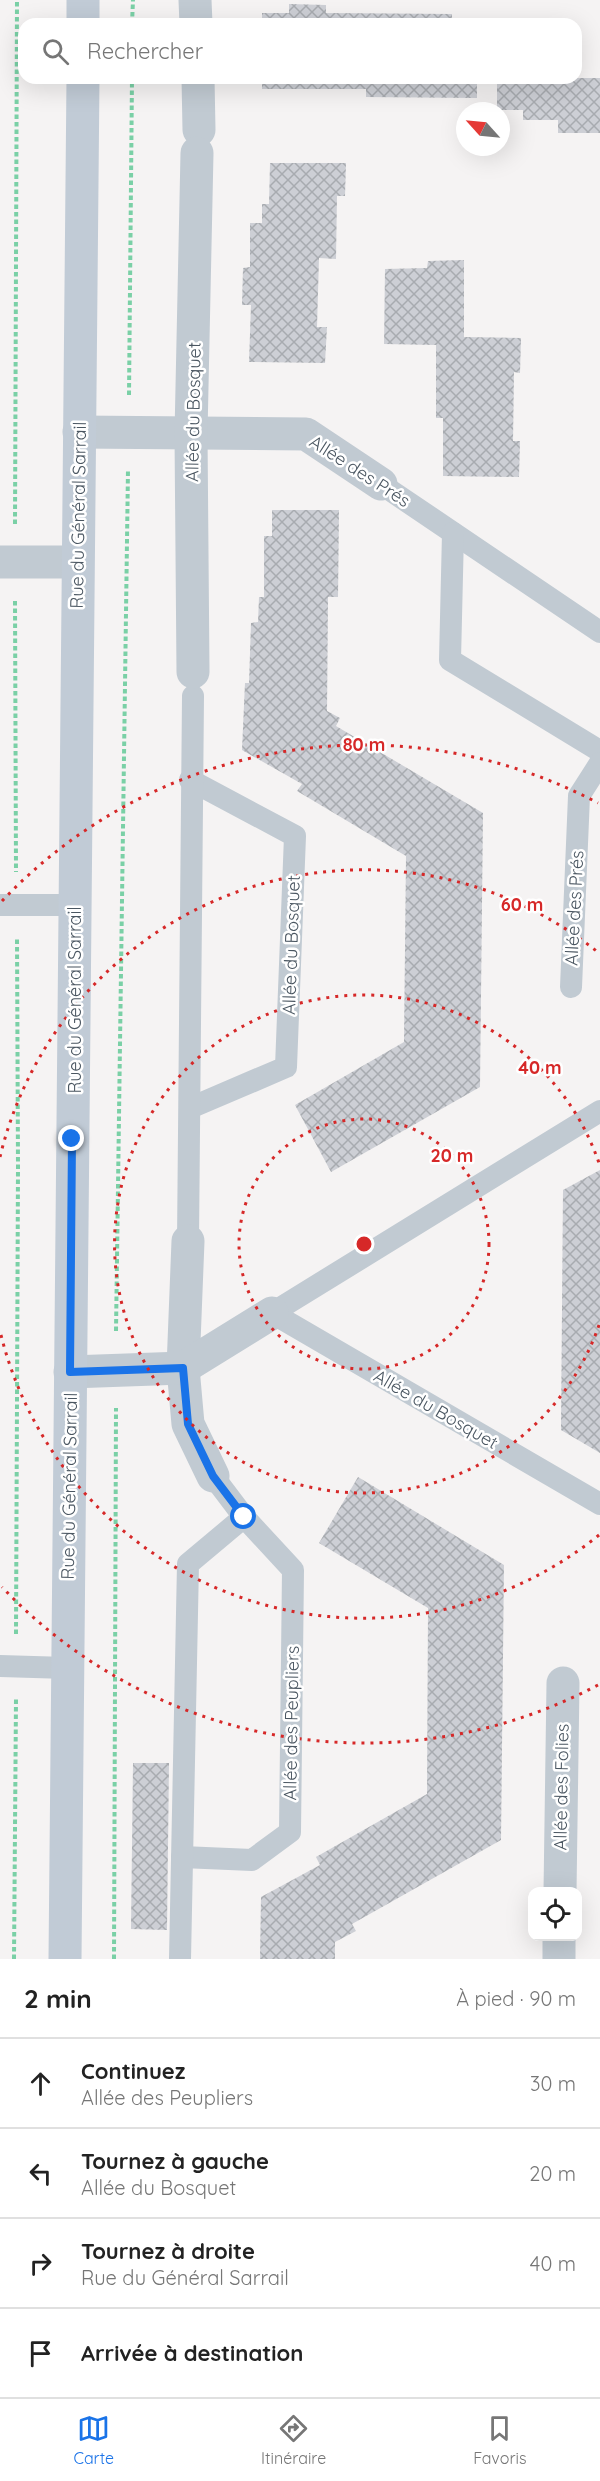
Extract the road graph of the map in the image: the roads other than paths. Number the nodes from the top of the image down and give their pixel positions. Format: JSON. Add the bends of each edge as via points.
{"nodes":[{"id":1,"x":83,"y":0,"type":"edge"},
{"id":2,"x":195,"y":0,"type":"edge"},
{"id":3,"x":83,"y":18,"type":"edge"},
{"id":4,"x":196,"y":18,"type":"edge"},
{"id":5,"x":83,"y":84,"type":"edge"},
{"id":6,"x":198,"y":84,"type":"edge"},
{"id":7,"x":80,"y":432,"type":"junction"},
{"id":8,"x":191,"y":434,"type":"junction"},
{"id":9,"x":381,"y":484,"type":"joint"},
{"id":10,"x":453,"y":533,"type":"junction"},
{"id":11,"x":8,"y":562,"type":"edge"},
{"id":12,"x":77,"y":562,"type":"junction"},
{"id":13,"x":600,"y":632,"type":"edge"},
{"id":14,"x":193,"y":684,"type":"joint"},
{"id":15,"x":600,"y":751,"type":"edge"},
{"id":16,"x":600,"y":763,"type":"edge"},
{"id":17,"x":190,"y":780,"type":"junction"},
{"id":18,"x":74,"y":904,"type":"junction"},
{"id":19,"x":8,"y":905,"type":"edge"},
{"id":20,"x":571,"y":987,"type":"dead end"},
{"id":21,"x":190,"y":1108,"type":"junction"},
{"id":22,"x":600,"y":1111,"type":"edge"},
{"id":23,"x":188,"y":1241,"type":"joint"},
{"id":24,"x":272,"y":1313,"type":"junction"},
{"id":25,"x":183,"y":1368,"type":"junction"},
{"id":26,"x":70,"y":1372,"type":"junction"},
{"id":27,"x":213,"y":1476,"type":"joint"},
{"id":28,"x":600,"y":1504,"type":"edge"},
{"id":29,"x":244,"y":1517,"type":"junction"},
{"id":30,"x":8,"y":1667,"type":"edge"},
{"id":31,"x":68,"y":1668,"type":"junction"},
{"id":32,"x":562,"y":1683,"type":"dead end"},
{"id":33,"x":182,"y":1857,"type":"junction"},
{"id":34,"x":560,"y":1887,"type":"edge"},
{"id":35,"x":560,"y":1941,"type":"edge"},
{"id":36,"x":65,"y":1959,"type":"edge"},
{"id":37,"x":180,"y":1959,"type":"edge"},
{"id":38,"x":559,"y":1959,"type":"edge"}],
"edges":[{"from":1,"to":3,"type":"main road"},
{"from":2,"to":4,"type":"street"},
{"from":5,"to":7,"type":"main road","name":"Rue du Général Sarrail"},
{"from":6,"to":8,"type":"street","name":"Allée du Bosquet"},
{"from":7,"to":8,"type":"street","name":"Allée des Prés"},
{"from":7,"to":12,"type":"main road","name":"Rue du Général Sarrail"},
{"from":8,"to":9,"type":"street","name":"Allée des Prés","via":[[306,434]]},
{"from":8,"to":14,"type":"street","name":"Allée du Bosquet"},
{"from":9,"to":10,"type":"lane","name":"Allée des Prés"},
{"from":10,"to":13,"type":"lane","name":"Allée des Prés"},
{"from":10,"to":15,"type":"lane","via":[[450,660]]},
{"from":11,"to":12,"type":"street"},
{"from":12,"to":18,"type":"main road","name":"Rue du Général Sarrail"},
{"from":14,"to":17,"type":"lane","name":"Allée du Bosquet"},
{"from":16,"to":20,"type":"lane","name":"Allée des Prés","via":[[579,796]]},
{"from":17,"to":21,"type":"lane","name":"Allée du Bosquet"},
{"from":17,"to":21,"type":"lane","name":"Allée du Bosquet","via":[[295,836],[286,1067]]},
{"from":18,"to":19,"type":"lane"},
{"from":18,"to":26,"type":"main road","name":"Rue du Général Sarrail"},
{"from":21,"to":23,"type":"lane","name":"Allée du Bosquet"},
{"from":22,"to":24,"type":"lane"},
{"from":23,"to":25,"type":"street","name":"Allée du Bosquet"},
{"from":24,"to":25,"type":"street"},
{"from":24,"to":28,"type":"lane","name":"Allée du Bosquet"},
{"from":25,"to":26,"type":"street"},
{"from":25,"to":27,"type":"street","name":"Allée des Peupliers","via":[[188,1424]]},
{"from":26,"to":31,"type":"main road","name":"Rue du Général Sarrail"},
{"from":27,"to":29,"type":"lane","name":"Allée des Peupliers"},
{"from":29,"to":33,"type":"lane","via":[[188,1564]]},
{"from":29,"to":33,"type":"lane","name":"Allée des Peupliers","via":[[293,1570],[290,1832],[252,1860]]},
{"from":30,"to":31,"type":"lane"},
{"from":31,"to":36,"type":"main road","name":"Rue du Général Sarrail"},
{"from":32,"to":34,"type":"street","name":"Allée des Folies"},
{"from":33,"to":37,"type":"lane"},
{"from":35,"to":38,"type":"street"}]}
